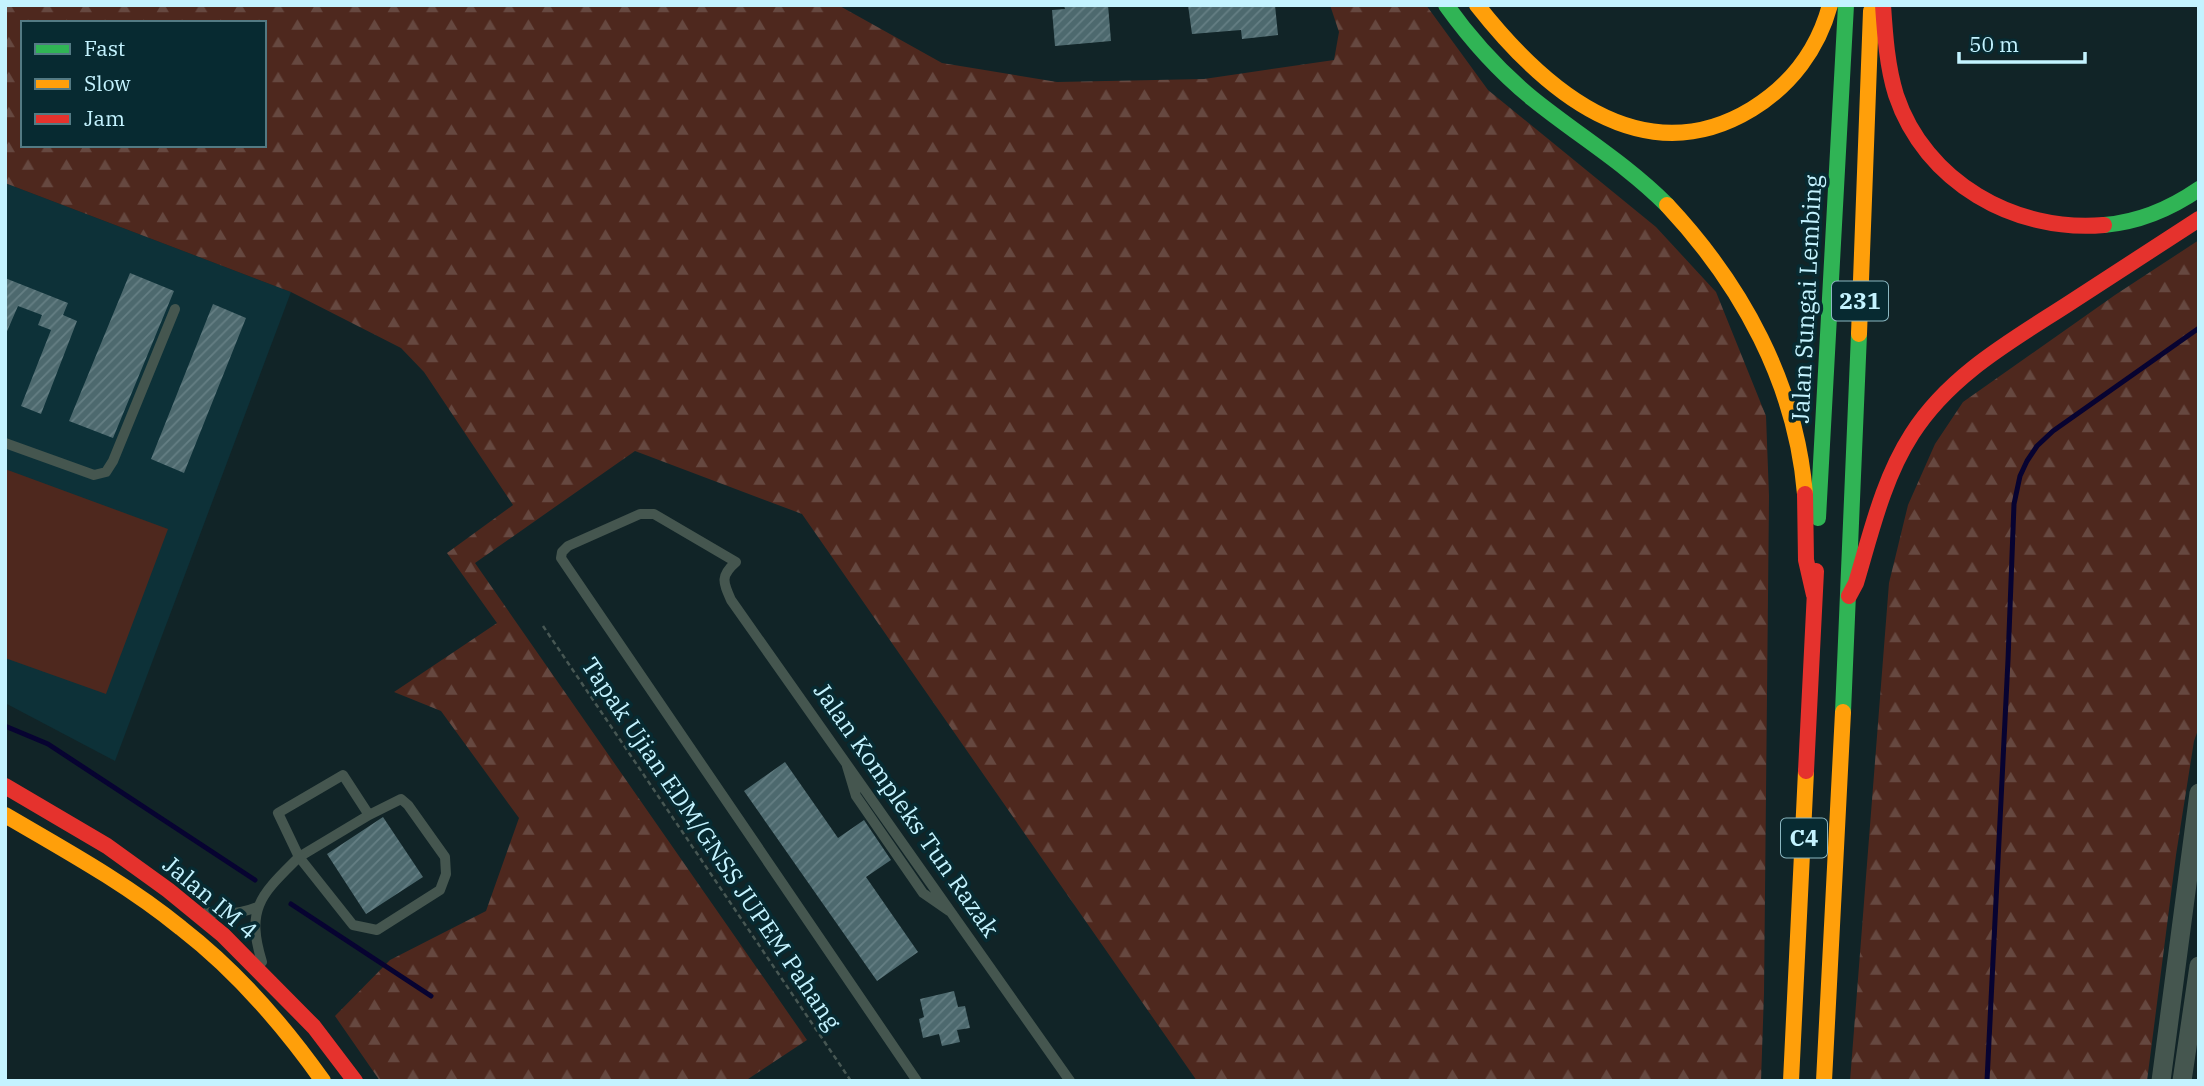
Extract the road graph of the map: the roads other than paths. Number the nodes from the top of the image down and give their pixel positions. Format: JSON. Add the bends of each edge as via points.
{"nodes":[{"id":1,"x":1446,"y":5,"type":"edge"},
{"id":2,"x":1477,"y":5,"type":"edge"},
{"id":3,"x":1830,"y":5,"type":"edge"},
{"id":4,"x":1846,"y":5,"type":"edge"},
{"id":5,"x":1871,"y":5,"type":"edge"},
{"id":6,"x":1883,"y":5,"type":"edge"},
{"id":7,"x":2199,"y":189,"type":"edge"},
{"id":8,"x":2199,"y":219,"type":"edge"},
{"id":9,"x":175,"y":309,"type":"dead end"},
{"id":10,"x":5,"y":443,"type":"edge"},
{"id":11,"x":1814,"y":595,"type":"junction"},
{"id":12,"x":1849,"y":596,"type":"junction"},
{"id":13,"x":5,"y":786,"type":"edge"},
{"id":14,"x":2199,"y":793,"type":"edge"},
{"id":15,"x":5,"y":815,"type":"edge"},
{"id":16,"x":369,"y":815,"type":"junction"},
{"id":17,"x":299,"y":857,"type":"junction"},
{"id":18,"x":257,"y":907,"type":"junction"},
{"id":19,"x":192,"y":909,"type":"junction"},
{"id":20,"x":2198,"y":972,"type":"edge"},
{"id":21,"x":2174,"y":975,"type":"junction"},
{"id":22,"x":267,"y":980,"type":"junction"},
{"id":23,"x":323,"y":1081,"type":"edge"},
{"id":24,"x":355,"y":1081,"type":"edge"},
{"id":25,"x":917,"y":1081,"type":"edge"},
{"id":26,"x":1070,"y":1081,"type":"edge"},
{"id":27,"x":1791,"y":1081,"type":"edge"},
{"id":28,"x":1824,"y":1081,"type":"edge"},
{"id":29,"x":2161,"y":1081,"type":"edge"},
{"id":30,"x":2182,"y":1081,"type":"edge"}],
"edges":[{"from":1,"to":11,"type":"main road","via":[[1502,72],[1667,204],[1711,256],[1746,310],[1792,411],[1805,498],[1808,578]]},
{"from":2,"to":3,"type":"main road","via":[[1503,40],[1551,84],[1600,116],[1637,129],[1674,133],[1708,129],[1748,112],[1781,88],[1821,34]]},
{"from":4,"to":11,"type":"main road","name":"Jalan Sungai Lembing","number":"231"},
{"from":5,"to":12,"type":"main road","number":"231"},
{"from":6,"to":7,"type":"main road","via":[[1887,60],[1901,109],[1925,149],[1963,187],[2003,212],[2043,223],[2117,224],[2145,218]]},
{"from":8,"to":12,"type":"main road","via":[[1958,379],[1924,417],[1903,451]]},
{"from":9,"to":10,"type":"lane","via":[[106,472],[94,475]]},
{"from":11,"to":27,"type":"main road","number":"C4"},
{"from":12,"to":28,"type":"main road","number":"C4"},
{"from":13,"to":19,"type":"main road","name":"Jalan IM 4","via":[[107,846]]},
{"from":14,"to":21,"type":"street"},
{"from":15,"to":23,"type":"main road","name":"Jalan IM 4","via":[[100,871],[182,928],[243,984]]},
{"from":16,"to":17,"type":"lane"},
{"from":16,"to":17,"type":"lane","via":[[343,775],[278,813]]},
{"from":16,"to":17,"type":"lane","via":[[401,799],[408,804],[445,857],[446,874],[440,890],[377,930],[353,925]]},
{"from":17,"to":18,"type":"lane"},
{"from":18,"to":19,"type":"lane","via":[[220,914]]},
{"from":18,"to":22,"type":"lane","via":[[256,934]]},
{"from":19,"to":22,"type":"main road","name":"Jalan IM 4"},
{"from":20,"to":21,"type":"street"},
{"from":20,"to":30,"type":"street"},
{"from":21,"to":29,"type":"street"},
{"from":22,"to":24,"type":"main road","name":"Jalan IM 4","via":[[314,1027]]},
{"from":25,"to":26,"type":"lane","name":"Jalan Kompleks Tun Razak","via":[[561,558],[568,546],[640,514],[654,514],[736,562],[726,571],[724,584],[731,600],[845,759],[856,796],[923,893],[955,916]]}]}
